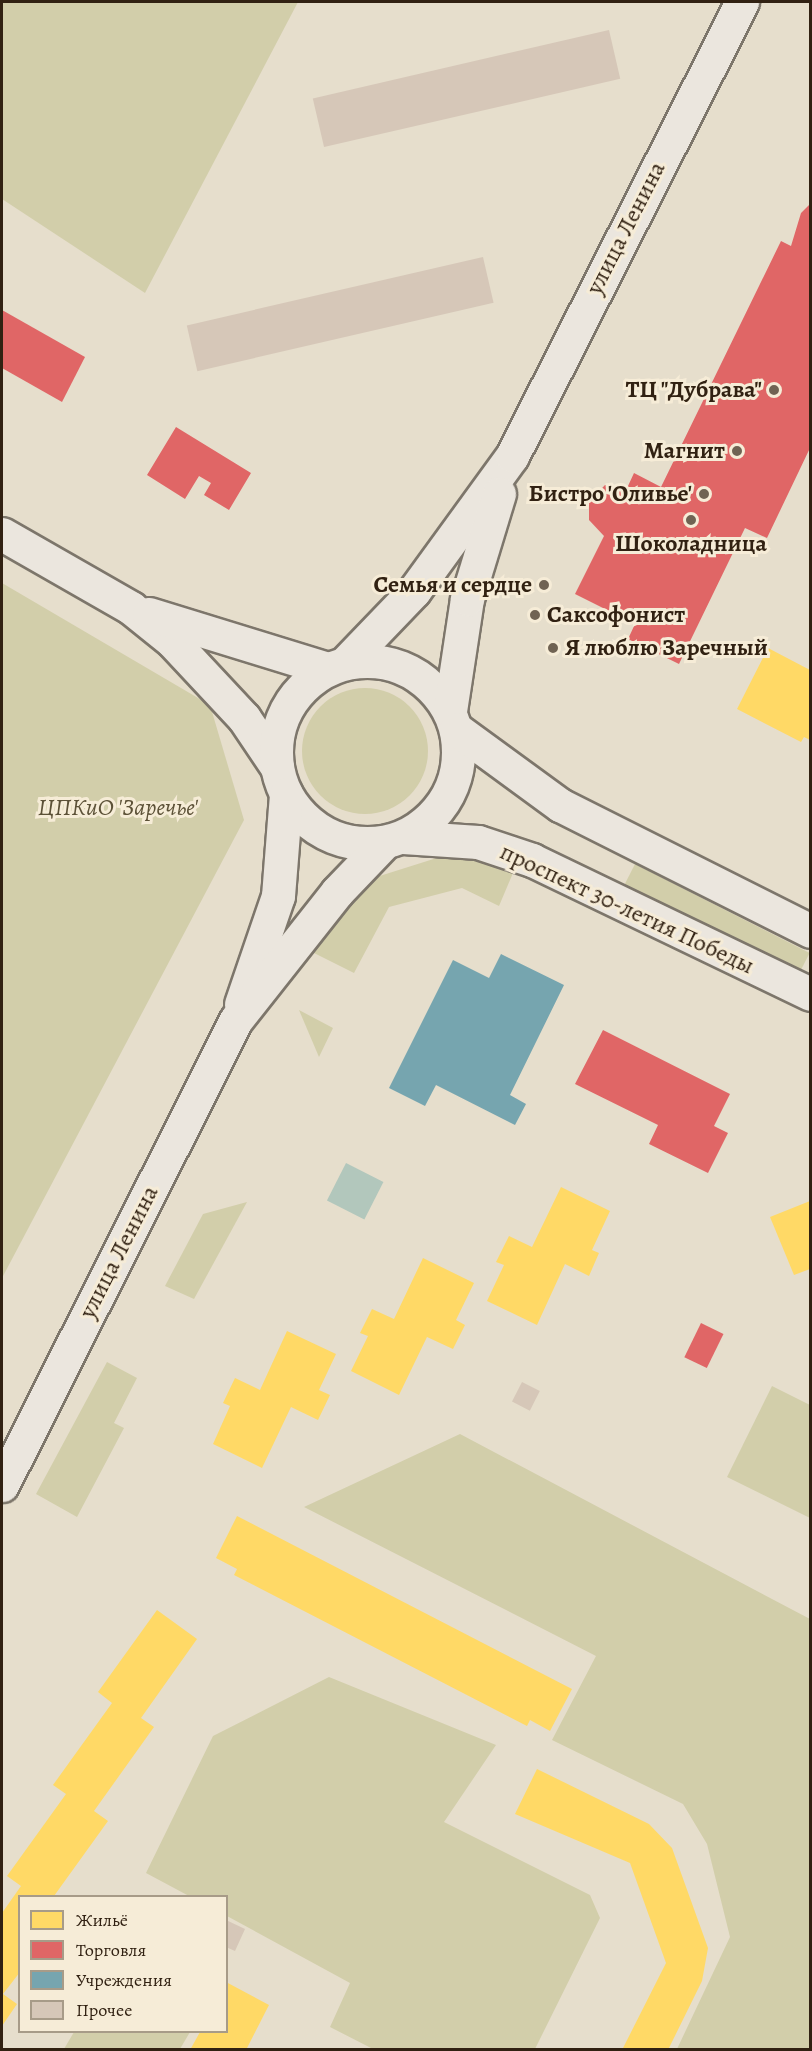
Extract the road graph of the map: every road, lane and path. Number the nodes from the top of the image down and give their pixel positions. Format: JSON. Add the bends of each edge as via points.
{"nodes":[{"id":1,"x":742,"y":2,"type":"edge"},
{"id":2,"x":512,"y":456,"type":"junction"},
{"id":3,"x":2,"y":534,"type":"edge"},
{"id":4,"x":130,"y":608,"type":"junction"},
{"id":5,"x":337,"y":666,"type":"junction"},
{"id":6,"x":453,"y":720,"type":"junction"},
{"id":7,"x":281,"y":781,"type":"junction"},
{"id":8,"x":393,"y":840,"type":"junction"},
{"id":9,"x":810,"y":931,"type":"edge"},
{"id":10,"x":810,"y":994,"type":"edge"},
{"id":11,"x":236,"y":1020,"type":"junction"},
{"id":12,"x":2,"y":1485,"type":"edge"}],
"edges":[{"from":1,"to":2,"type":"main road","name":"улица Ленина"},
{"from":2,"to":5,"type":"main road","name":"улица Ленина","via":[[414,591]]},
{"from":2,"to":6,"type":"main road","name":"улица Ленина","via":[[467,599]]},
{"from":3,"to":4,"type":"main road"},
{"from":4,"to":5,"type":"main road"},
{"from":4,"to":7,"type":"main road","via":[[209,678]]},
{"from":5,"to":6,"type":"main road","via":[[376,660],[406,669],[431,686]]},
{"from":5,"to":7,"type":"main road","via":[[304,686],[286,710],[277,738]]},
{"from":6,"to":8,"type":"main road","via":[[459,762],[450,793],[430,819]]},
{"from":6,"to":9,"type":"main road","via":[[560,805]]},
{"from":7,"to":8,"type":"main road","via":[[303,818],[327,834],[355,843]]},
{"from":7,"to":11,"type":"main road","name":"улица Ленина","via":[[279,896]]},
{"from":8,"to":10,"type":"main road","name":"проспект 30-летия Победы","via":[[478,842],[532,860]]},
{"from":8,"to":11,"type":"main road","name":"улица Ленина","via":[[337,892]]},
{"from":11,"to":12,"type":"main road","name":"улица Ленина"}]}
